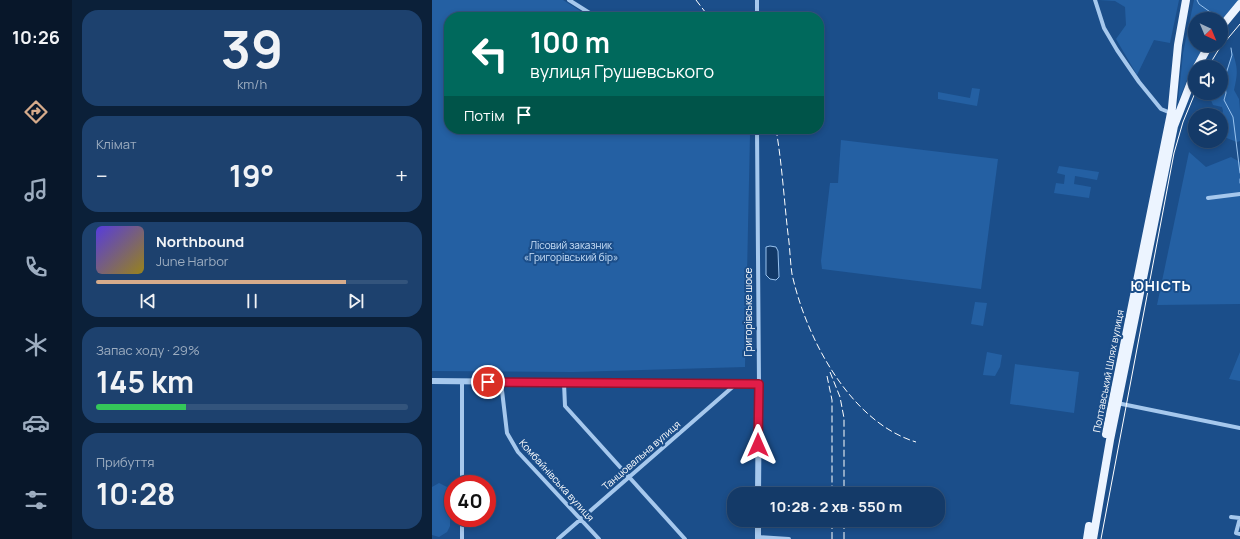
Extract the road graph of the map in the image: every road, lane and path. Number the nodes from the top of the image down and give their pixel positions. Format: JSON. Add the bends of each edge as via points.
{"nodes":[{"id":1,"x":569,"y":0,"type":"edge"},
{"id":2,"x":757,"y":0,"type":"edge"},
{"id":3,"x":1095,"y":0,"type":"edge"},
{"id":4,"x":1186,"y":0,"type":"edge"},
{"id":5,"x":1240,"y":4,"type":"edge"},
{"id":6,"x":588,"y":12,"type":"edge"},
{"id":7,"x":757,"y":12,"type":"edge"},
{"id":8,"x":1228,"y":19,"type":"edge"},
{"id":9,"x":1188,"y":90,"type":"edge"},
{"id":10,"x":1171,"y":113,"type":"junction"},
{"id":11,"x":756,"y":134,"type":"edge"},
{"id":12,"x":1170,"y":143,"type":"junction"},
{"id":13,"x":1240,"y":194,"type":"edge"},
{"id":14,"x":1208,"y":198,"type":"dead end"},
{"id":15,"x":432,"y":381,"type":"edge"},
{"id":16,"x":462,"y":382,"type":"junction"},
{"id":17,"x":501,"y":382,"type":"junction"},
{"id":18,"x":564,"y":383,"type":"junction"},
{"id":19,"x":736,"y":384,"type":"junction"},
{"id":20,"x":759,"y":384,"type":"junction"},
{"id":21,"x":1115,"y":403,"type":"junction"},
{"id":22,"x":1240,"y":428,"type":"edge"},
{"id":23,"x":462,"y":475,"type":"edge"},
{"id":24,"x":628,"y":477,"type":"junction"},
{"id":25,"x":758,"y":487,"type":"edge"},
{"id":26,"x":1231,"y":517,"type":"dead end"},
{"id":27,"x":581,"y":519,"type":"junction"},
{"id":28,"x":462,"y":527,"type":"edge"},
{"id":29,"x":758,"y":527,"type":"edge"},
{"id":30,"x":1240,"y":534,"type":"edge"},
{"id":31,"x":758,"y":538,"type":"edge"},
{"id":32,"x":462,"y":539,"type":"edge"},
{"id":33,"x":558,"y":539,"type":"edge"},
{"id":34,"x":599,"y":539,"type":"edge"},
{"id":35,"x":685,"y":539,"type":"edge"},
{"id":36,"x":789,"y":539,"type":"edge"},
{"id":37,"x":1087,"y":539,"type":"edge"},
{"id":38,"x":1093,"y":539,"type":"edge"}],
"edges":[{"from":1,"to":6,"type":"street"},
{"from":2,"to":7,"type":"street"},
{"from":3,"to":10,"type":"street","via":[[1104,28],[1117,50],[1161,109]]},
{"from":4,"to":10,"type":"main road","name":"Полтавський Шлях вулиця","via":[[1178,45]]},
{"from":5,"to":8,"type":"main road"},
{"from":9,"to":12,"type":"main road"},
{"from":10,"to":12,"type":"main road","name":"Полтавський Шлях вулиця"},
{"from":10,"to":21,"type":"main road","name":"Полтавський Шлях вулиця"},
{"from":11,"to":20,"type":"street","name":"Григорівське шосе"},
{"from":12,"to":21,"type":"main road","name":"Полтавський Шлях вулиця"},
{"from":13,"to":14,"type":"street"},
{"from":15,"to":16,"type":"street"},
{"from":16,"to":17,"type":"street"},
{"from":16,"to":23,"type":"street"},
{"from":17,"to":18,"type":"street"},
{"from":17,"to":27,"type":"street","name":"Комбайнівська вулиця","via":[[507,433],[518,452]]},
{"from":18,"to":19,"type":"street"},
{"from":18,"to":24,"type":"street","via":[[565,406]]},
{"from":19,"to":20,"type":"street"},
{"from":19,"to":24,"type":"street","name":"Танцювальна вулиця"},
{"from":20,"to":25,"type":"street","name":"Григорівське шосе"},
{"from":21,"to":22,"type":"street"},
{"from":21,"to":37,"type":"main road","name":"Полтавський Шлях вулиця"},
{"from":21,"to":38,"type":"main road","name":"Полтавський Шлях вулиця"},
{"from":24,"to":27,"type":"street","name":"Танцювальна вулиця"},
{"from":24,"to":35,"type":"street"},
{"from":26,"to":30,"type":"street","via":[[1240,518],[1236,533]]},
{"from":27,"to":33,"type":"street","name":"Танцювальна вулиця"},
{"from":27,"to":34,"type":"street","name":"Комбайнівська вулиця"},
{"from":28,"to":32,"type":"street"},
{"from":29,"to":31,"type":"street"},
{"from":31,"to":36,"type":"street"}]}
